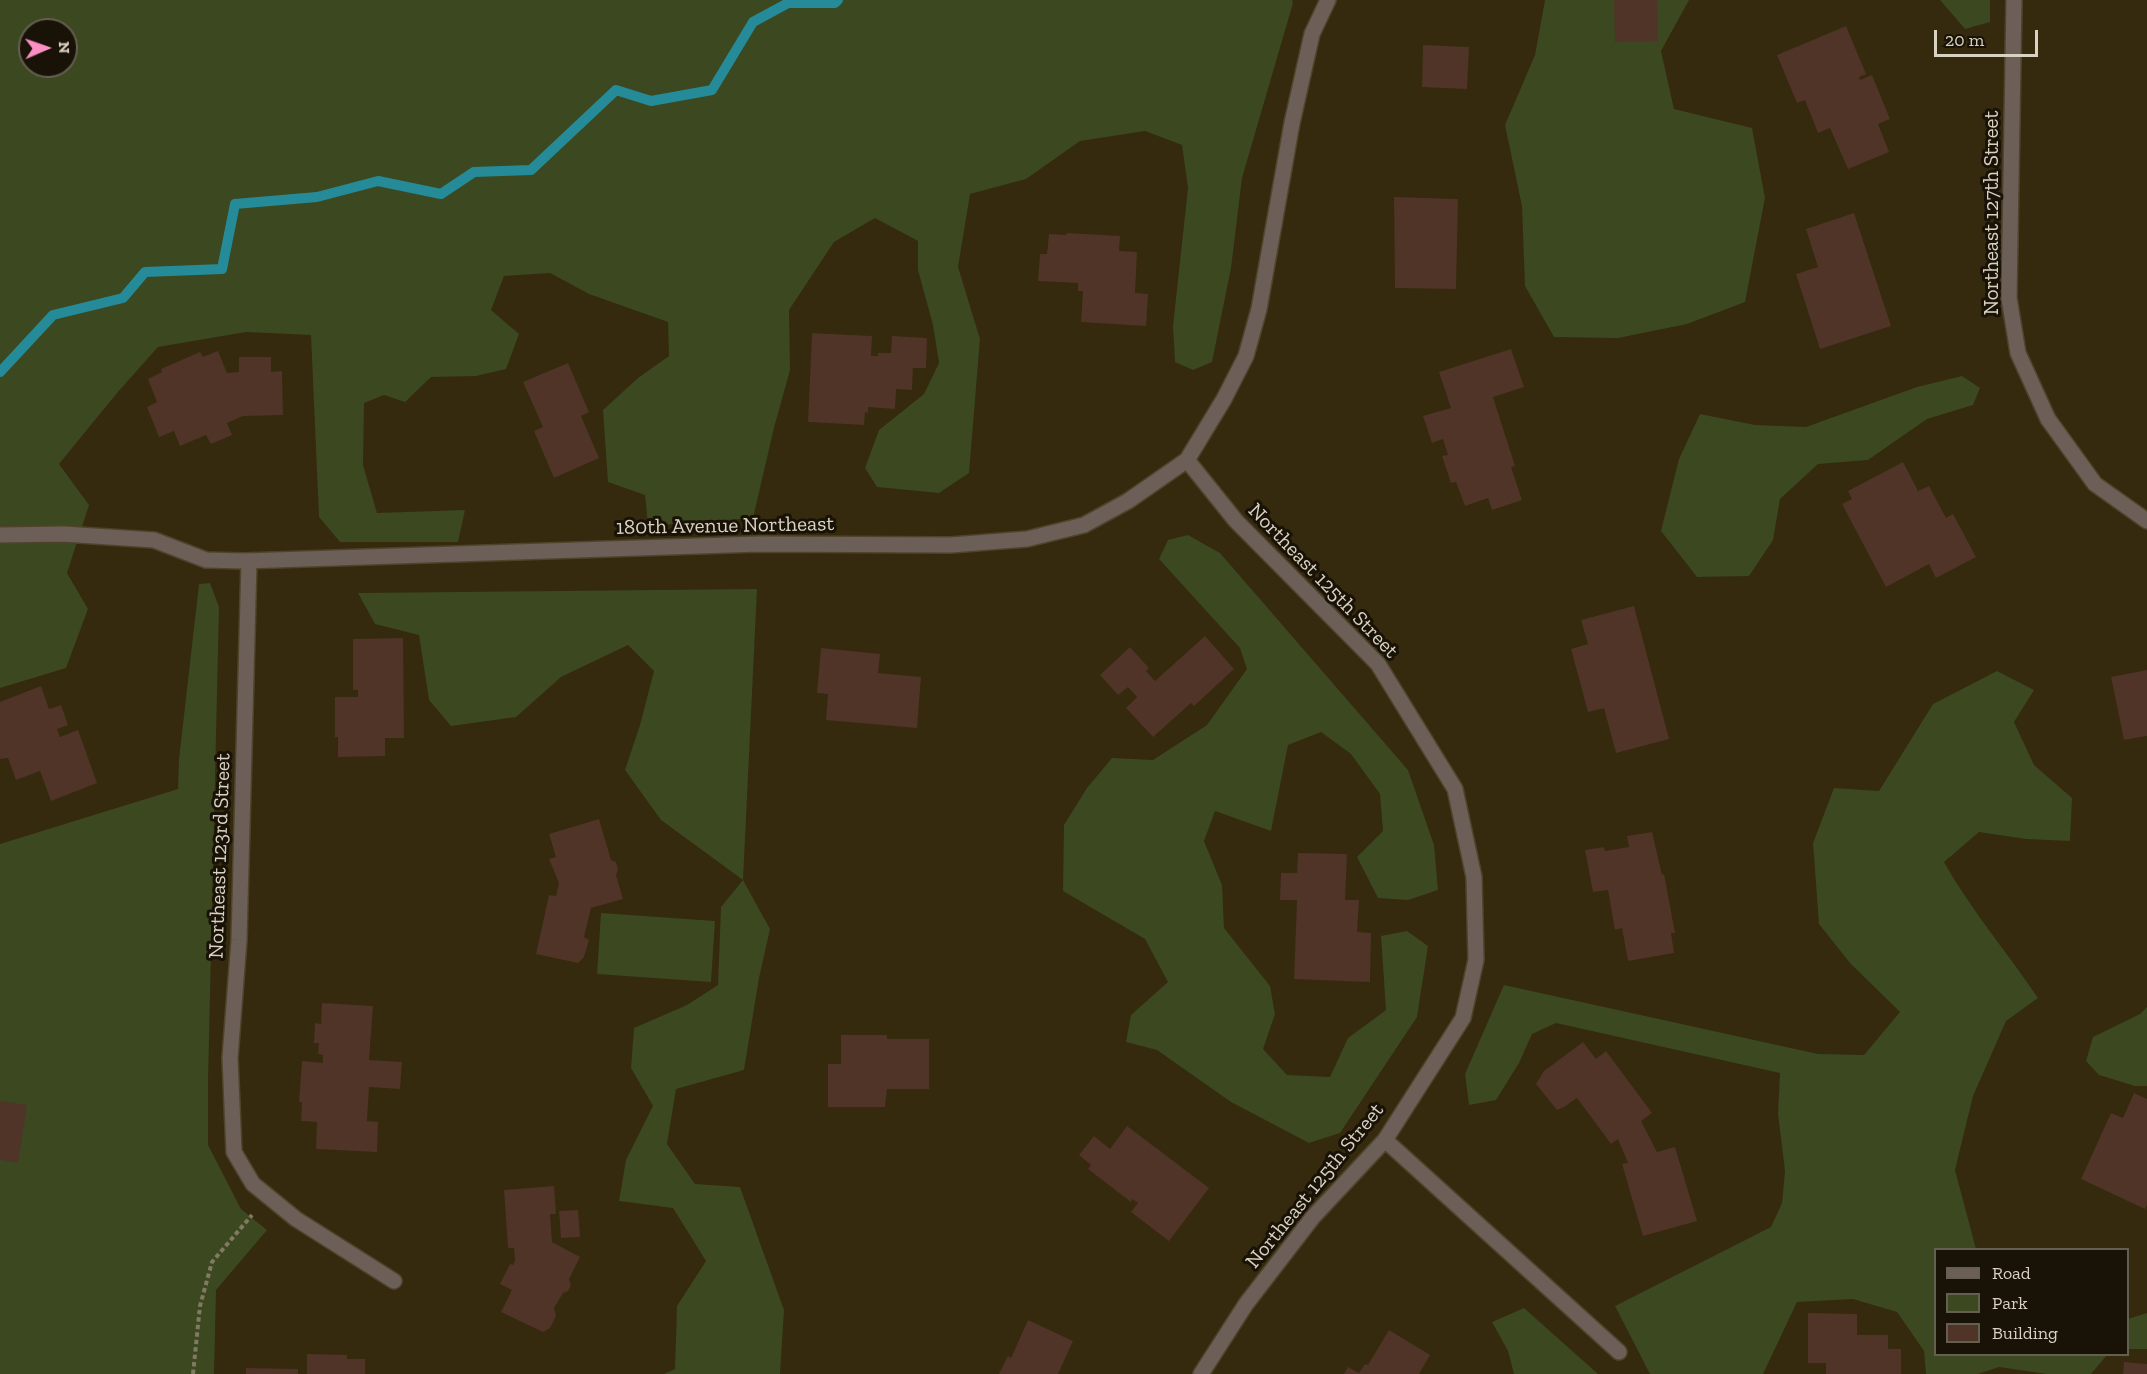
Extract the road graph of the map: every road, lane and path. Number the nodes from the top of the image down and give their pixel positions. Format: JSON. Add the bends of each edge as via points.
{"nodes":[{"id":1,"x":1328,"y":0,"type":"edge"},
{"id":2,"x":2014,"y":0,"type":"edge"},
{"id":3,"x":1187,"y":460,"type":"junction"},
{"id":4,"x":2147,"y":521,"type":"edge"},
{"id":5,"x":0,"y":535,"type":"edge"},
{"id":6,"x":247,"y":561,"type":"junction"},
{"id":7,"x":1385,"y":1140,"type":"junction"},
{"id":8,"x":269,"y":1197,"type":"junction"},
{"id":9,"x":394,"y":1281,"type":"dead end"},
{"id":10,"x":1619,"y":1352,"type":"dead end"},
{"id":11,"x":193,"y":1374,"type":"edge"},
{"id":12,"x":1201,"y":1374,"type":"edge"}],
"edges":[{"from":1,"to":3,"type":"street","via":[[1309,45],[1259,309],[1246,356]]},
{"from":2,"to":4,"type":"street","name":"Northeast 127th Street","via":[[2010,298],[2018,353],[2048,419],[2095,484]]},
{"from":3,"to":6,"type":"street","name":"180th Avenue Northeast","via":[[1128,501],[1084,525],[1026,539],[951,545],[759,544]]},
{"from":3,"to":7,"type":"street","name":"Northeast 125th Street","via":[[1236,521],[1378,664],[1455,789],[1473,877],[1476,960],[1463,1018]]},
{"from":5,"to":6,"type":"street","name":"180th Avenue Northeast","via":[[64,534],[154,540],[206,560]]},
{"from":6,"to":8,"type":"street","name":"Northeast 123rd Street","via":[[239,940],[230,1058],[234,1152],[253,1184]]},
{"from":7,"to":10,"type":"street"},
{"from":7,"to":12,"type":"street","name":"Northeast 125th Street","via":[[1313,1217],[1246,1304]]},
{"from":8,"to":9,"type":"street","via":[[296,1219]]},
{"from":8,"to":11,"type":"path","via":[[212,1262],[200,1306]]}]}
